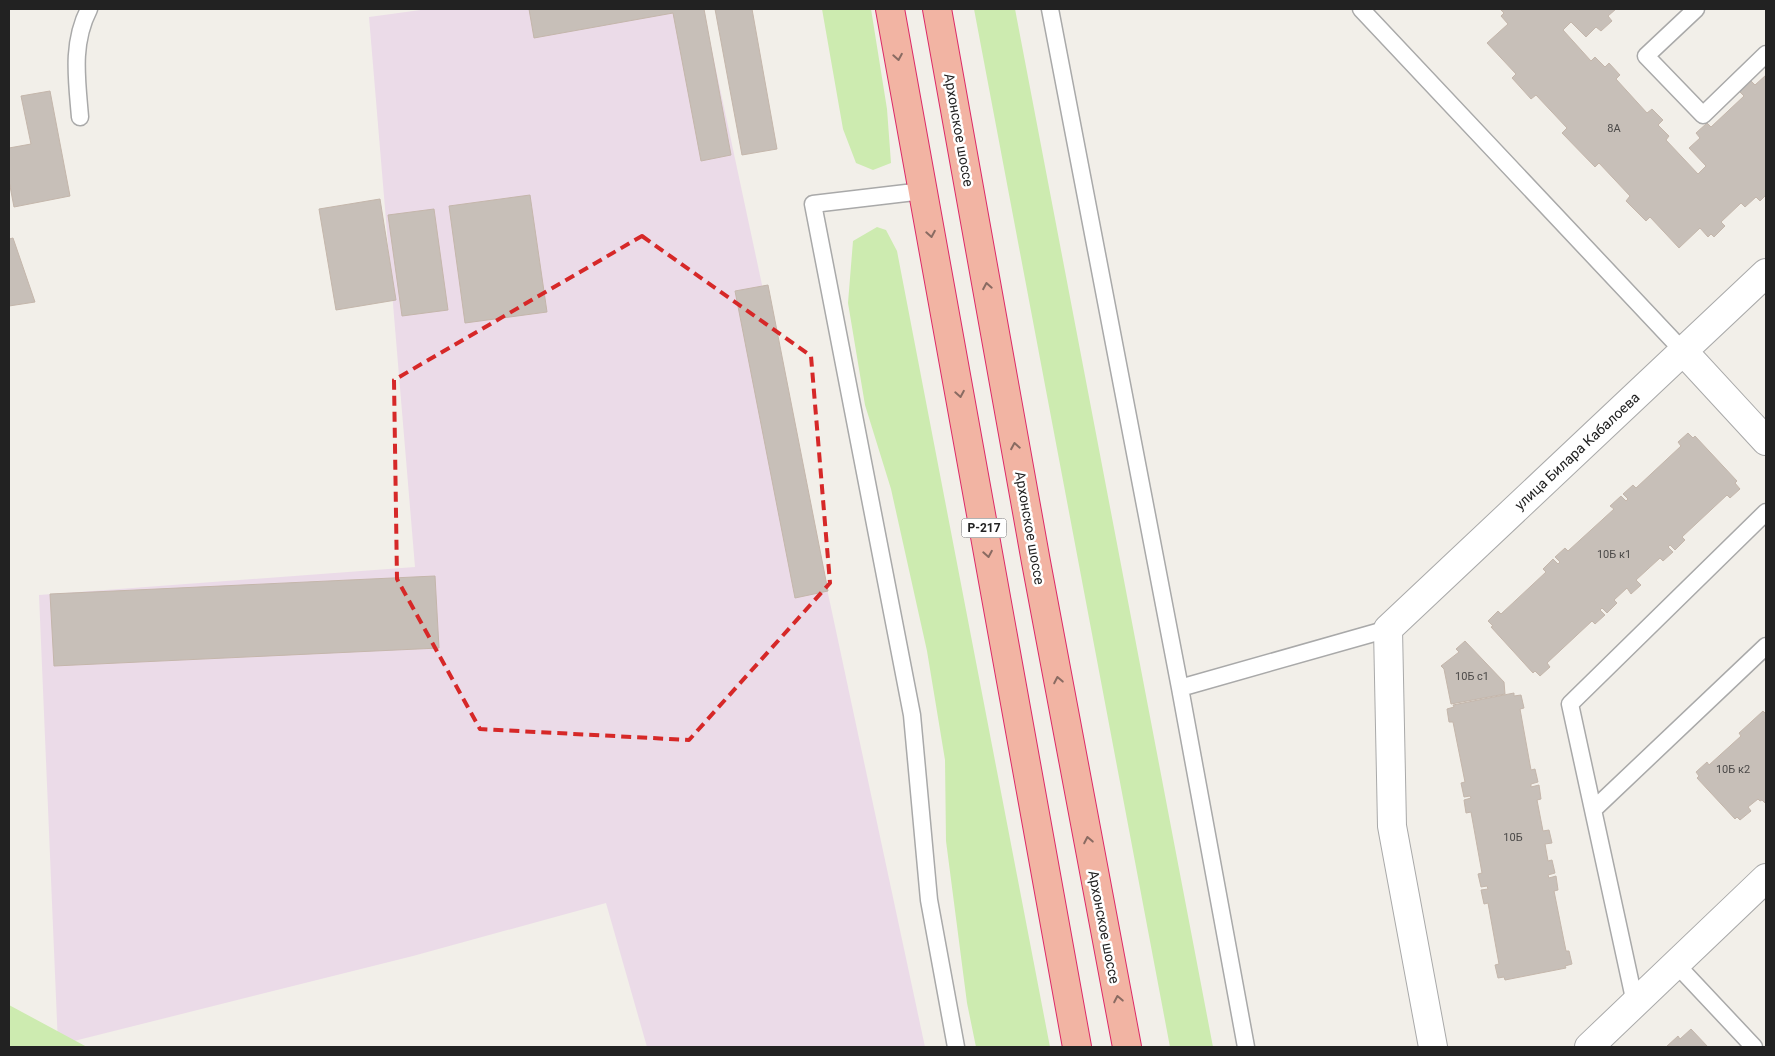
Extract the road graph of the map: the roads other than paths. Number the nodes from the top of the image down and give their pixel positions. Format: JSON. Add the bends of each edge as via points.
{"nodes":[{"id":1,"x":89,"y":9,"type":"edge"},
{"id":2,"x":890,"y":9,"type":"edge"},
{"id":3,"x":937,"y":9,"type":"edge"},
{"id":4,"x":1050,"y":9,"type":"edge"},
{"id":5,"x":1361,"y":9,"type":"edge"},
{"id":6,"x":1696,"y":9,"type":"edge"},
{"id":7,"x":1766,"y":54,"type":"edge"},
{"id":8,"x":80,"y":118,"type":"dead end"},
{"id":9,"x":923,"y":191,"type":"junction"},
{"id":10,"x":1766,"y":272,"type":"edge"},
{"id":11,"x":1683,"y":351,"type":"junction"},
{"id":12,"x":1766,"y":441,"type":"edge"},
{"id":13,"x":1766,"y":512,"type":"edge"},
{"id":14,"x":1388,"y":628,"type":"junction"},
{"id":15,"x":1766,"y":646,"type":"edge"},
{"id":16,"x":1180,"y":688,"type":"junction"},
{"id":17,"x":1593,"y":810,"type":"junction"},
{"id":18,"x":1766,"y":878,"type":"edge"},
{"id":19,"x":1676,"y":964,"type":"junction"},
{"id":20,"x":1635,"y":1003,"type":"junction"},
{"id":21,"x":956,"y":1047,"type":"edge"},
{"id":22,"x":1077,"y":1047,"type":"edge"},
{"id":23,"x":1126,"y":1047,"type":"edge"},
{"id":24,"x":1246,"y":1047,"type":"edge"},
{"id":25,"x":1433,"y":1047,"type":"edge"},
{"id":26,"x":1589,"y":1047,"type":"edge"},
{"id":27,"x":1754,"y":1047,"type":"edge"}],
"edges":[{"from":1,"to":8,"type":"lane","via":[[82,21],[75,63]]},
{"from":2,"to":9,"type":"highway","number":"Р-217","one_way":true},
{"from":23,"to":3,"type":"highway","name":"Архонское шоссе","one_way":true},
{"from":4,"to":16,"type":"lane"},
{"from":5,"to":11,"type":"lane"},
{"from":6,"to":7,"type":"lane","via":[[1646,56],[1703,115]]},
{"from":9,"to":21,"type":"lane","via":[[813,204],[912,715],[929,900]]},
{"from":9,"to":22,"type":"highway","number":"Р-217","one_way":true},
{"from":10,"to":11,"type":"street","name":"улица Билара Кабалоева"},
{"from":11,"to":12,"type":"street"},
{"from":11,"to":14,"type":"street","name":"улица Билара Кабалоева"},
{"from":13,"to":17,"type":"lane","via":[[1570,704]]},
{"from":14,"to":16,"type":"lane"},
{"from":14,"to":25,"type":"street","via":[[1392,826]]},
{"from":15,"to":17,"type":"lane"},
{"from":16,"to":24,"type":"lane"},
{"from":17,"to":20,"type":"lane"},
{"from":18,"to":19,"type":"street"},
{"from":19,"to":20,"type":"street"},
{"from":19,"to":27,"type":"lane"},
{"from":20,"to":26,"type":"street"}]}
